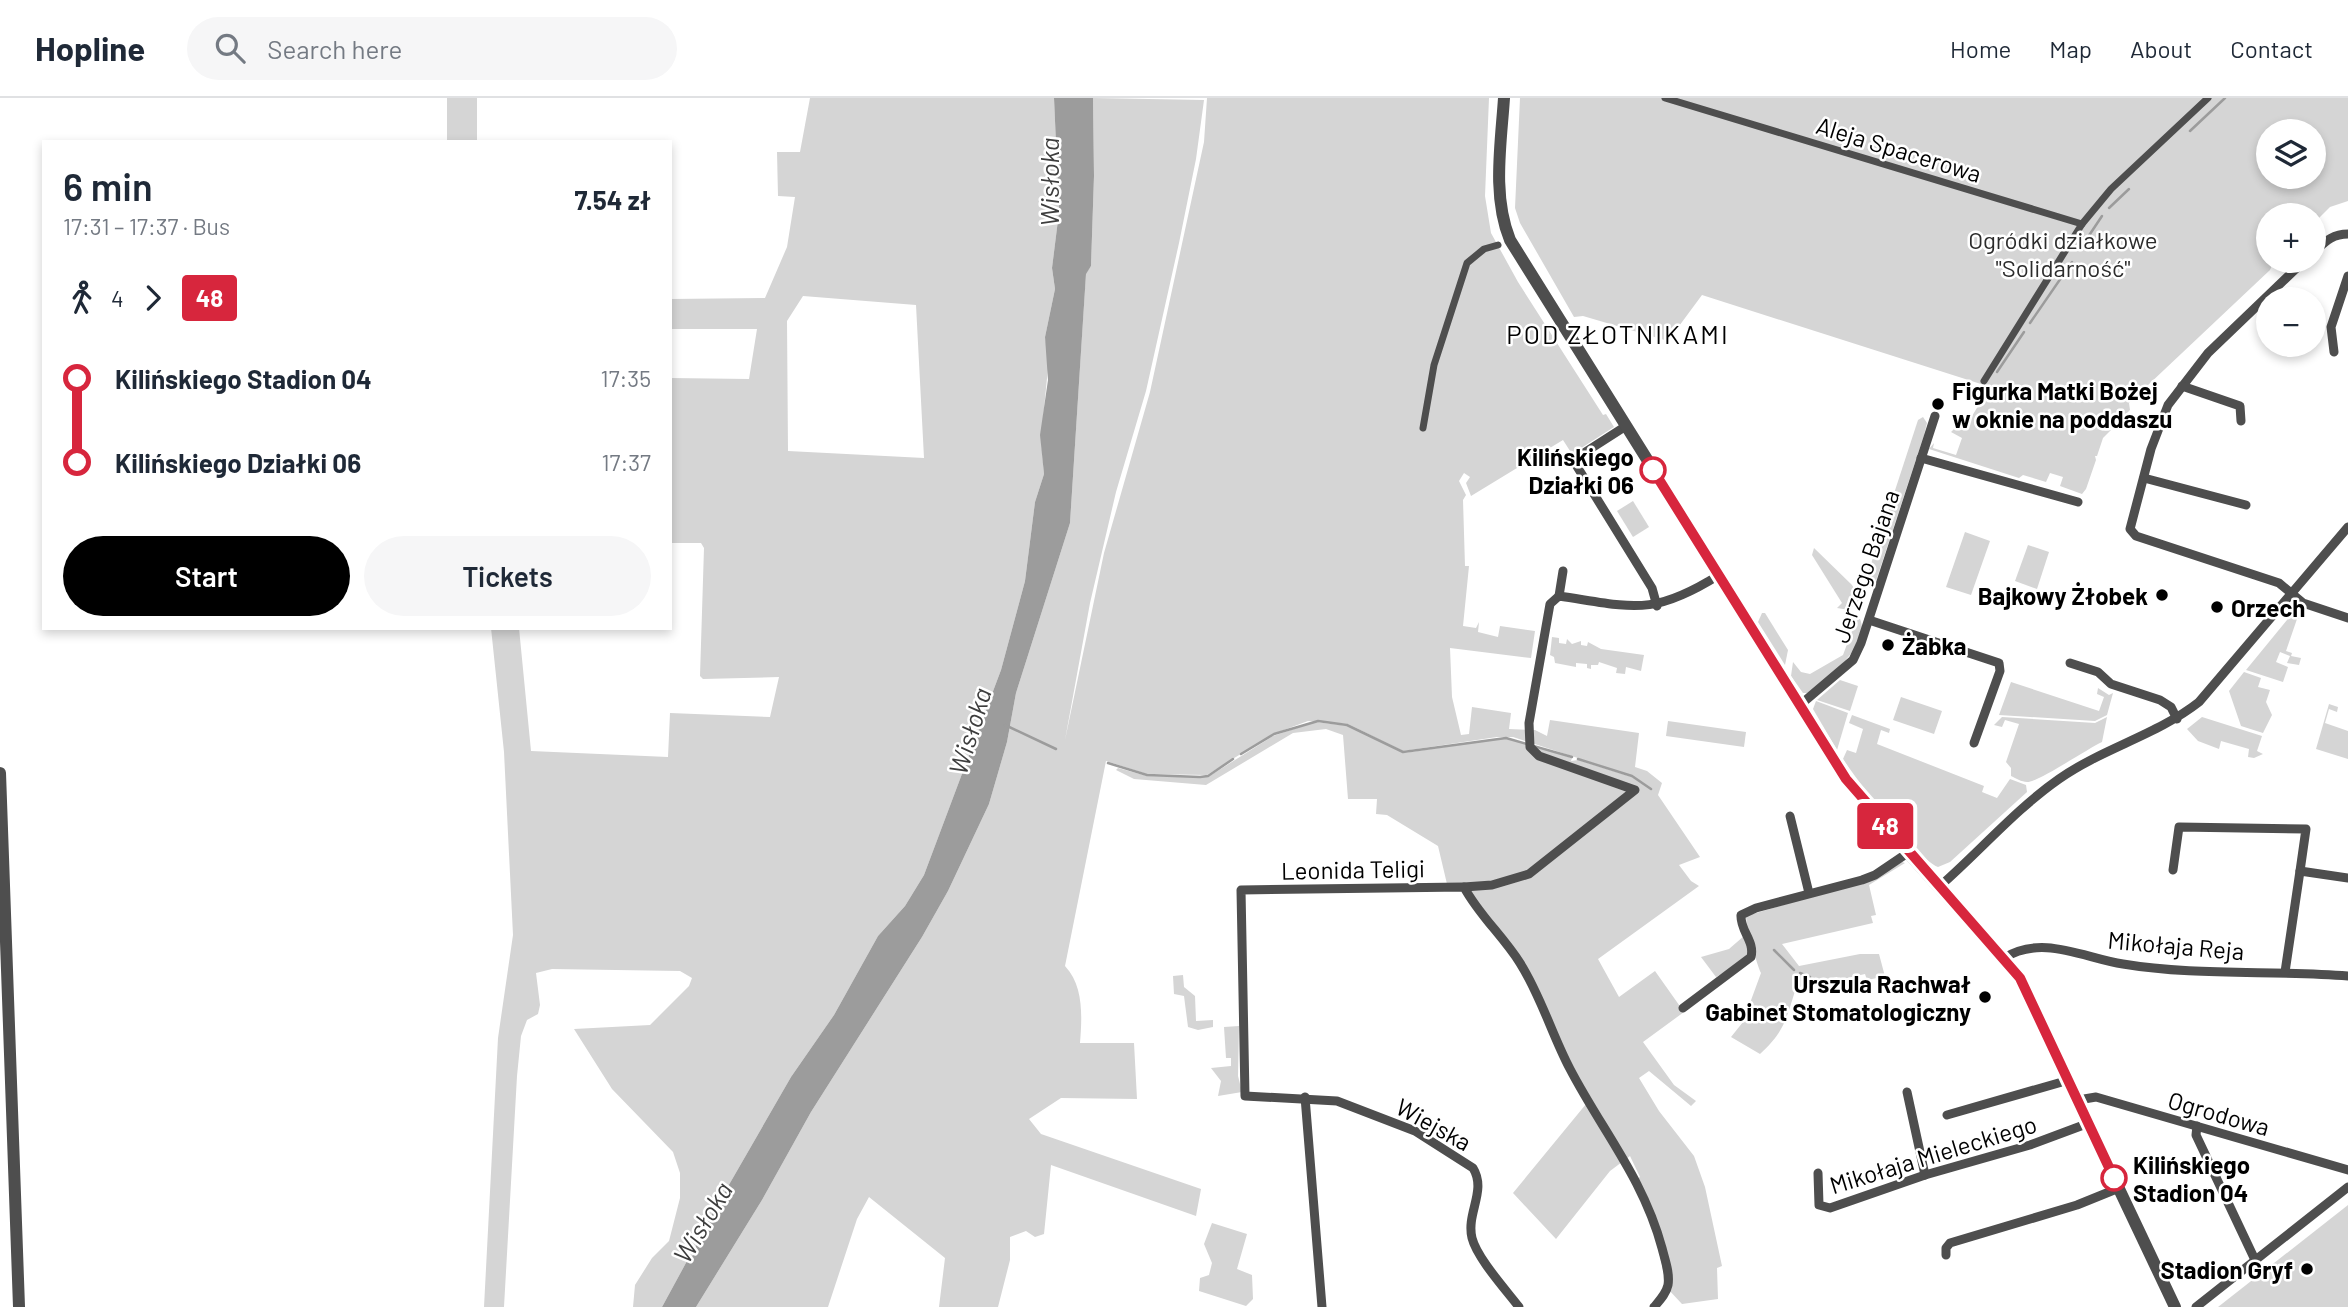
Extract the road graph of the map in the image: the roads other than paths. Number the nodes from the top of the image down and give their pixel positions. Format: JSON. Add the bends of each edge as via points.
{"nodes":[{"id":1,"x":1504,"y":98,"type":"edge"},
{"id":2,"x":1665,"y":98,"type":"edge"},
{"id":3,"x":2208,"y":98,"type":"edge"},
{"id":4,"x":2082,"y":224,"type":"junction"},
{"id":5,"x":2348,"y":234,"type":"edge"},
{"id":6,"x":2326,"y":241,"type":"edge"},
{"id":7,"x":1498,"y":245,"type":"dead end"},
{"id":8,"x":2291,"y":273,"type":"edge"},
{"id":9,"x":2348,"y":276,"type":"edge"},
{"id":10,"x":2334,"y":352,"type":"dead end"},
{"id":11,"x":1984,"y":381,"type":"dead end"},
{"id":12,"x":2182,"y":386,"type":"junction"},
{"id":13,"x":1935,"y":416,"type":"dead end"},
{"id":14,"x":2241,"y":421,"type":"dead end"},
{"id":15,"x":1626,"y":426,"type":"junction"},
{"id":16,"x":1423,"y":428,"type":"dead end"},
{"id":17,"x":1921,"y":458,"type":"junction"},
{"id":18,"x":2144,"y":478,"type":"junction"},
{"id":19,"x":2078,"y":502,"type":"dead end"},
{"id":20,"x":2246,"y":505,"type":"dead end"},
{"id":21,"x":2348,"y":527,"type":"edge"},
{"id":22,"x":1563,"y":571,"type":"dead end"},
{"id":23,"x":1719,"y":575,"type":"junction"},
{"id":24,"x":2292,"y":594,"type":"junction"},
{"id":25,"x":1559,"y":596,"type":"junction"},
{"id":26,"x":1657,"y":606,"type":"junction"},
{"id":27,"x":2348,"y":618,"type":"edge"},
{"id":28,"x":1869,"y":620,"type":"junction"},
{"id":29,"x":2070,"y":663,"type":"dead end"},
{"id":30,"x":1800,"y":705,"type":"junction"},
{"id":31,"x":2177,"y":719,"type":"junction"},
{"id":32,"x":1973,"y":744,"type":"dead end"},
{"id":33,"x":0,"y":773,"type":"edge"},
{"id":34,"x":1790,"y":816,"type":"dead end"},
{"id":35,"x":1909,"y":852,"type":"junction"},
{"id":36,"x":2173,"y":870,"type":"dead end"},
{"id":37,"x":2300,"y":871,"type":"junction"},
{"id":38,"x":2348,"y":878,"type":"edge"},
{"id":39,"x":1940,"y":886,"type":"junction"},
{"id":40,"x":1464,"y":887,"type":"junction"},
{"id":41,"x":1809,"y":893,"type":"junction"},
{"id":42,"x":2004,"y":958,"type":"junction"},
{"id":43,"x":2285,"y":972,"type":"junction"},
{"id":44,"x":2348,"y":976,"type":"edge"},
{"id":45,"x":1683,"y":1008,"type":"dead end"},
{"id":46,"x":2069,"y":1080,"type":"junction"},
{"id":47,"x":1907,"y":1092,"type":"dead end"},
{"id":48,"x":1305,"y":1097,"type":"junction"},
{"id":49,"x":2078,"y":1100,"type":"junction"},
{"id":50,"x":1947,"y":1115,"type":"dead end"},
{"id":51,"x":2089,"y":1123,"type":"junction"},
{"id":52,"x":2197,"y":1126,"type":"junction"},
{"id":53,"x":2348,"y":1170,"type":"edge"},
{"id":54,"x":1818,"y":1173,"type":"dead end"},
{"id":55,"x":1925,"y":1175,"type":"junction"},
{"id":56,"x":2348,"y":1187,"type":"edge"},
{"id":57,"x":2119,"y":1188,"type":"junction"},
{"id":58,"x":1946,"y":1255,"type":"dead end"},
{"id":59,"x":2256,"y":1262,"type":"junction"},
{"id":60,"x":19,"y":1307,"type":"edge"},
{"id":61,"x":1322,"y":1307,"type":"edge"},
{"id":62,"x":1519,"y":1307,"type":"edge"},
{"id":63,"x":1654,"y":1307,"type":"edge"},
{"id":64,"x":2175,"y":1307,"type":"edge"},
{"id":65,"x":2196,"y":1307,"type":"edge"}],
"edges":[{"from":1,"to":15,"type":"street","via":[[1499,182],[1507,234]]},
{"from":2,"to":4,"type":"street","name":"Aleja Spacerowa"},
{"from":3,"to":4,"type":"street","via":[[2111,189]]},
{"from":4,"to":11,"type":"street"},
{"from":5,"to":6,"type":"street"},
{"from":7,"to":16,"type":"street","via":[[1466,263],[1434,365]]},
{"from":8,"to":12,"type":"street","via":[[2208,353]]},
{"from":9,"to":10,"type":"street","via":[[2330,327]]},
{"from":12,"to":14,"type":"street","via":[[2240,406]]},
{"from":12,"to":18,"type":"street","via":[[2161,417]]},
{"from":13,"to":17,"type":"street","name":"Jerzego Bajana"},
{"from":15,"to":23,"type":"street"},
{"from":15,"to":26,"type":"street","via":[[1573,460],[1652,588]]},
{"from":17,"to":19,"type":"street"},
{"from":17,"to":28,"type":"street","name":"Jerzego Bajana"},
{"from":18,"to":20,"type":"street"},
{"from":18,"to":24,"type":"street","via":[[2129,522],[2131,533],[2279,583]]},
{"from":21,"to":24,"type":"street"},
{"from":22,"to":25,"type":"street"},
{"from":23,"to":26,"type":"street"},
{"from":23,"to":30,"type":"street"},
{"from":24,"to":27,"type":"street","via":[[2303,603]]},
{"from":24,"to":31,"type":"street","via":[[2210,693]]},
{"from":25,"to":26,"type":"street","via":[[1632,607]]},
{"from":25,"to":40,"type":"street","via":[[1547,611],[1527,736],[1530,747],[1539,756],[1635,790],[1529,874],[1492,885]]},
{"from":28,"to":30,"type":"street","name":"Jerzego Bajana","via":[[1853,660]]},
{"from":28,"to":32,"type":"street","via":[[1999,663]]},
{"from":29,"to":31,"type":"street","via":[[2168,704]]},
{"from":30,"to":35,"type":"street","via":[[1858,794]]},
{"from":31,"to":39,"type":"street","via":[[2058,779]]},
{"from":33,"to":60,"type":"street"},
{"from":34,"to":41,"type":"street"},
{"from":35,"to":39,"type":"street"},
{"from":35,"to":41,"type":"street","via":[[1875,875]]},
{"from":36,"to":37,"type":"street","via":[[2179,827],[2306,829]]},
{"from":37,"to":38,"type":"street"},
{"from":37,"to":43,"type":"street"},
{"from":39,"to":42,"type":"street"},
{"from":40,"to":48,"type":"street","name":"Leonida Teligi","via":[[1241,890],[1245,1096]]},
{"from":40,"to":63,"type":"street","via":[[1530,980],[1572,1073],[1636,1178],[1668,1270],[1666,1291]]},
{"from":41,"to":45,"type":"street","via":[[1741,915],[1751,957]]},
{"from":42,"to":43,"type":"street","name":"Mikołaja Reja","via":[[2025,948],[2044,946],[2123,964]]},
{"from":42,"to":46,"type":"street","via":[[2029,993]]},
{"from":43,"to":44,"type":"street","name":"Mikołaja Reja"},
{"from":46,"to":49,"type":"street"},
{"from":46,"to":50,"type":"street"},
{"from":47,"to":55,"type":"street"},
{"from":48,"to":61,"type":"street"},
{"from":48,"to":62,"type":"street","name":"Wiejska","via":[[1337,1101],[1385,1117],[1473,1168],[1479,1187],[1472,1240]]},
{"from":49,"to":51,"type":"street"},
{"from":49,"to":52,"type":"street","name":"Ogrodowa","via":[[2096,1097]]},
{"from":51,"to":55,"type":"street","name":"Mikołaja Mieleckiego"},
{"from":51,"to":57,"type":"street"},
{"from":52,"to":53,"type":"street","name":"Ogrodowa"},
{"from":52,"to":59,"type":"street","via":[[2196,1135]]},
{"from":54,"to":55,"type":"street","name":"Mikołaja Mieleckiego","via":[[1819,1205],[1830,1208]]},
{"from":56,"to":59,"type":"street"},
{"from":57,"to":58,"type":"street","via":[[1950,1243]]},
{"from":57,"to":64,"type":"street"},
{"from":59,"to":65,"type":"street"}]}
